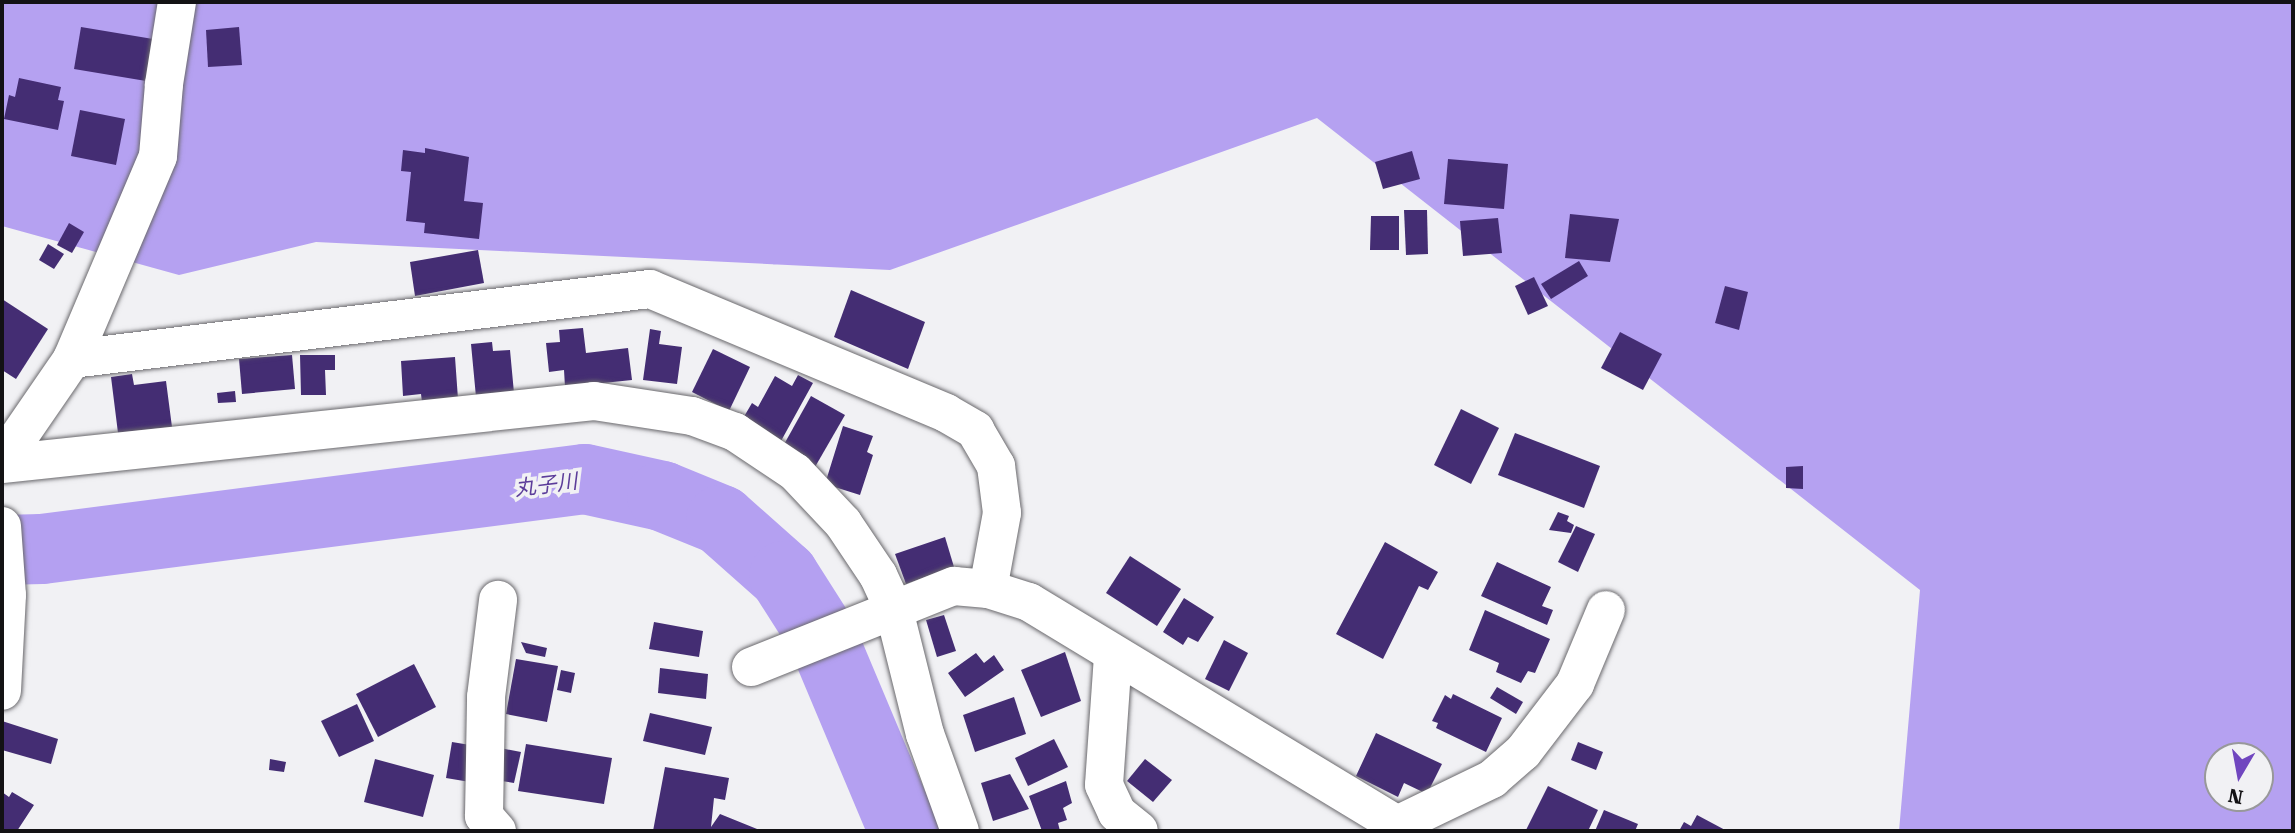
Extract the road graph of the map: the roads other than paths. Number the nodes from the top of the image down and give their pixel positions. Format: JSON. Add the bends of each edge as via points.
{"nodes":[{"id":1,"x":177,"y":2,"type":"edge"},
{"id":2,"x":72,"y":359,"type":"junction"},
{"id":3,"x":2,"y":462,"type":"edge"},
{"id":4,"x":2,"y":526,"type":"edge"},
{"id":5,"x":988,"y":589,"type":"junction"},
{"id":6,"x":498,"y":600,"type":"dead end"},
{"id":7,"x":1606,"y":610,"type":"dead end"},
{"id":8,"x":888,"y":612,"type":"junction"},
{"id":9,"x":1113,"y":656,"type":"junction"},
{"id":10,"x":762,"y":661,"type":"dead end"},
{"id":11,"x":2,"y":691,"type":"edge"},
{"id":12,"x":1398,"y":828,"type":"edge"},
{"id":13,"x":497,"y":831,"type":"edge"},
{"id":14,"x":960,"y":831,"type":"edge"},
{"id":15,"x":1139,"y":831,"type":"edge"}],
"edges":[{"from":1,"to":2,"type":"street","via":[[163,84],[158,156]]},
{"from":2,"to":3,"type":"street"},
{"from":2,"to":5,"type":"street","via":[[650,289],[946,412],[975,430],[996,466],[1002,513]]},
{"from":3,"to":8,"type":"street","via":[[594,401],[692,416],[735,432],[795,472],[843,523]]},
{"from":4,"to":11,"type":"street","via":[[7,595]]},
{"from":5,"to":8,"type":"street","via":[[954,586]]},
{"from":5,"to":9,"type":"street","via":[[1030,602]]},
{"from":6,"to":13,"type":"street","via":[[486,697],[484,816]]},
{"from":7,"to":12,"type":"street","via":[[1575,684],[1523,752],[1492,779]]},
{"from":8,"to":10,"type":"street"},
{"from":8,"to":14,"type":"street"},
{"from":9,"to":12,"type":"street"},
{"from":9,"to":15,"type":"street","via":[[1104,785],[1117,813]]}]}
